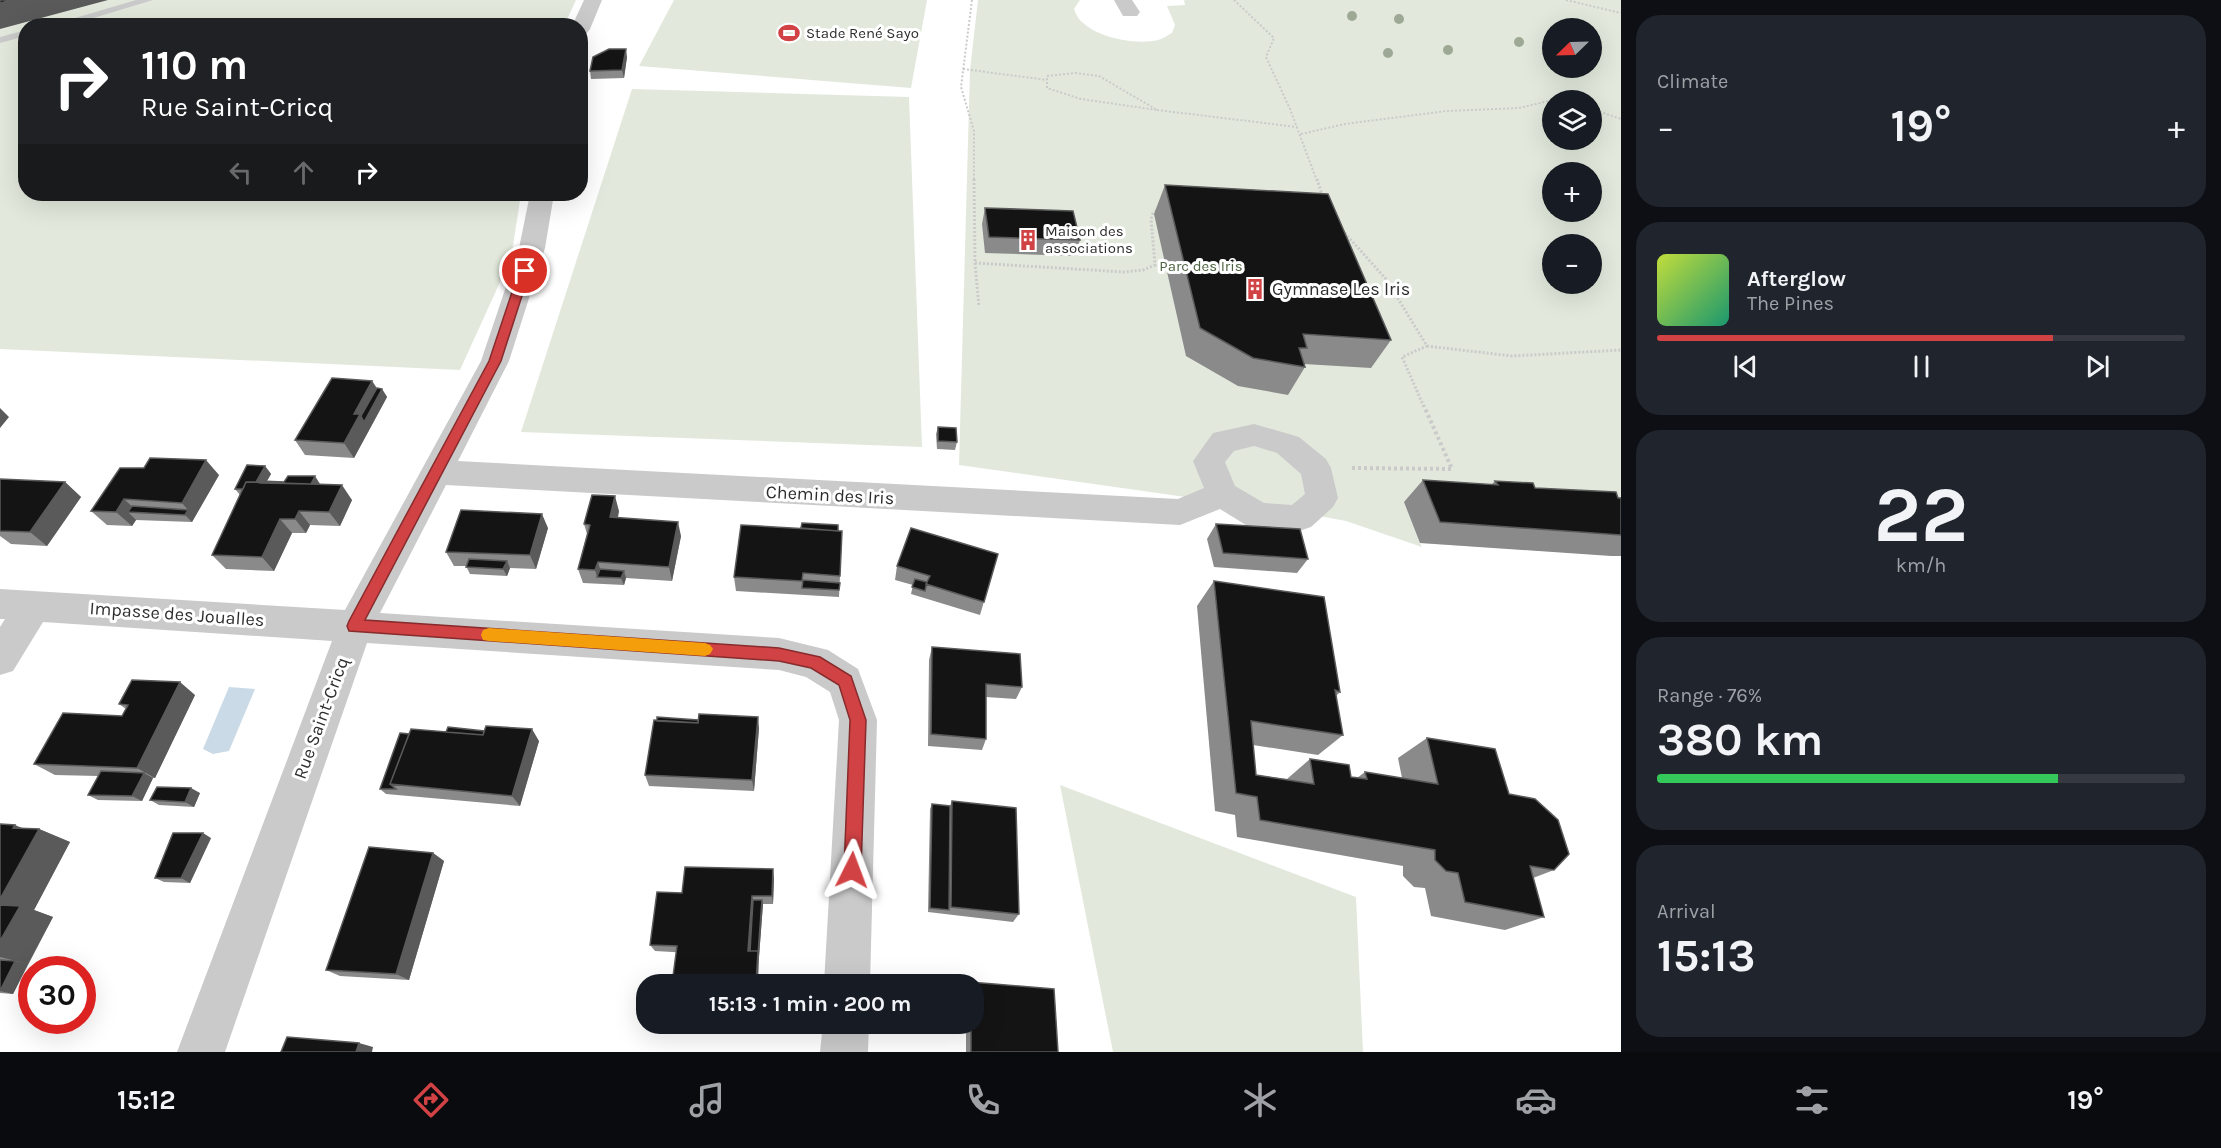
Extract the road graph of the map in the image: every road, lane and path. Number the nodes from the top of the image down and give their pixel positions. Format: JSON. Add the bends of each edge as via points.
{"nodes":[{"id":1,"x":148,"y":0,"type":"edge"},
{"id":2,"x":593,"y":0,"type":"edge"},
{"id":3,"x":972,"y":0,"type":"edge"},
{"id":4,"x":1234,"y":0,"type":"edge"},
{"id":5,"x":1566,"y":0,"type":"edge"},
{"id":6,"x":1621,"y":13,"type":"edge"},
{"id":7,"x":82,"y":18,"type":"edge"},
{"id":8,"x":585,"y":18,"type":"edge"},
{"id":9,"x":18,"y":35,"type":"edge"},
{"id":10,"x":0,"y":40,"type":"edge"},
{"id":11,"x":963,"y":69,"type":"junction"},
{"id":12,"x":1047,"y":80,"type":"junction"},
{"id":13,"x":1542,"y":103,"type":"edge"},
{"id":14,"x":1156,"y":110,"type":"junction"},
{"id":15,"x":1602,"y":112,"type":"edge"},
{"id":16,"x":1621,"y":119,"type":"edge"},
{"id":17,"x":1297,"y":127,"type":"junction"},
{"id":18,"x":1300,"y":134,"type":"junction"},
{"id":19,"x":541,"y":201,"type":"edge"},
{"id":20,"x":1325,"y":204,"type":"edge"},
{"id":21,"x":1162,"y":208,"type":"dead end"},
{"id":22,"x":1336,"y":222,"type":"edge"},
{"id":23,"x":975,"y":263,"type":"junction"},
{"id":24,"x":980,"y":307,"type":"dead end"},
{"id":25,"x":1427,"y":346,"type":"junction"},
{"id":26,"x":1621,"y":350,"type":"edge"},
{"id":27,"x":1315,"y":468,"type":"junction"},
{"id":28,"x":435,"y":472,"type":"junction"},
{"id":29,"x":1222,"y":494,"type":"junction"},
{"id":30,"x":17,"y":604,"type":"edge"},
{"id":31,"x":355,"y":626,"type":"junction"},
{"id":32,"x":0,"y":659,"type":"edge"},
{"id":33,"x":847,"y":974,"type":"edge"},
{"id":34,"x":845,"y":1034,"type":"edge"},
{"id":35,"x":201,"y":1052,"type":"edge"},
{"id":36,"x":844,"y":1052,"type":"edge"}],
"edges":[{"from":1,"to":7,"type":"lane"},
{"from":2,"to":8,"type":"street"},
{"from":3,"to":11,"type":"path"},
{"from":4,"to":17,"type":"path","via":[[1274,38],[1266,57]]},
{"from":5,"to":6,"type":"path"},
{"from":9,"to":10,"type":"lane"},
{"from":11,"to":12,"type":"path"},
{"from":11,"to":23,"type":"path","via":[[961,87],[974,131]]},
{"from":12,"to":14,"type":"path","via":[[1047,88],[1081,99]]},
{"from":12,"to":14,"type":"path","via":[[1047,76],[1075,73],[1099,76]]},
{"from":13,"to":18,"type":"path","via":[[1345,124]]},
{"from":14,"to":17,"type":"path"},
{"from":15,"to":16,"type":"path"},
{"from":17,"to":18,"type":"path"},
{"from":18,"to":20,"type":"path"},
{"from":19,"to":28,"type":"street","name":"Rue Saint-Cricq","via":[[532,248],[495,361]]},
{"from":21,"to":23,"type":"path","via":[[1150,220],[1155,265],[1143,270]]},
{"from":22,"to":25,"type":"path","via":[[1386,279]]},
{"from":23,"to":24,"type":"path"},
{"from":25,"to":26,"type":"path","via":[[1512,356]]},
{"from":25,"to":27,"type":"path","via":[[1402,357],[1452,469]]},
{"from":27,"to":29,"type":"street","via":[[1322,498],[1299,518],[1258,516]]},
{"from":27,"to":29,"type":"street","via":[[1288,445],[1254,435],[1224,441],[1209,461]]},
{"from":28,"to":29,"type":"street","name":"Chemin des Iris","via":[[1180,512]]},
{"from":28,"to":31,"type":"street","name":"Rue Saint-Cricq"},
{"from":30,"to":31,"type":"street","name":"Impasse des Joualles"},
{"from":30,"to":32,"type":"street"},
{"from":31,"to":33,"type":"street","name":"Impasse des Joualles","via":[[779,654],[815,662],[846,681],[858,720]]},
{"from":31,"to":35,"type":"street","name":"Rue Saint-Cricq"},
{"from":34,"to":36,"type":"street"}]}
